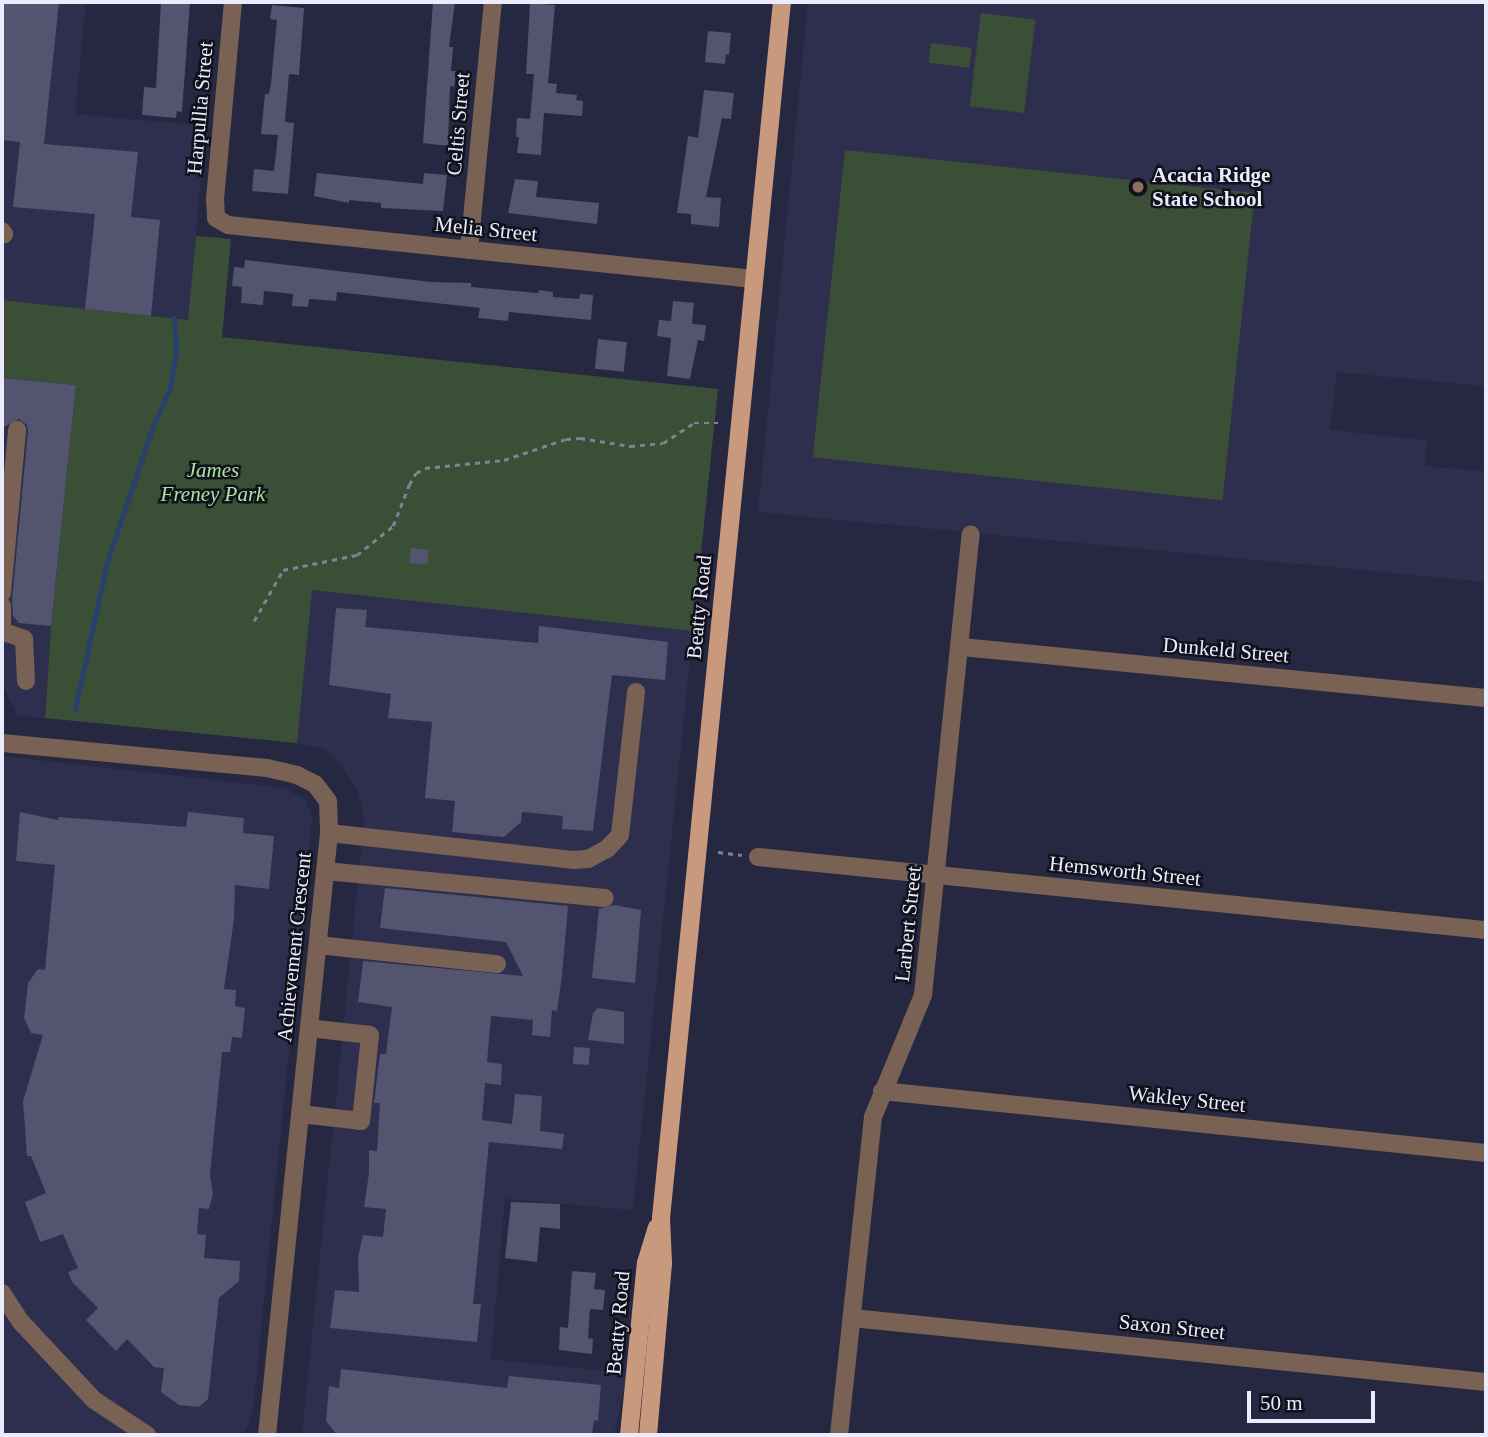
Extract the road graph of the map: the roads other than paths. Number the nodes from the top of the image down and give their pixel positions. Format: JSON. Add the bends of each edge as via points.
{"nodes":[{"id":1,"x":233,"y":2,"type":"edge"},
{"id":2,"x":493,"y":2,"type":"edge"},
{"id":3,"x":782,"y":2,"type":"edge"},
{"id":4,"x":216,"y":218,"type":"joint"},
{"id":5,"x":469,"y":250,"type":"junction"},
{"id":6,"x":754,"y":279,"type":"junction"},
{"id":7,"x":17,"y":429,"type":"dead end"},
{"id":8,"x":971,"y":534,"type":"dead end"},
{"id":9,"x":2,"y":593,"type":"edge"},
{"id":10,"x":2,"y":606,"type":"edge"},
{"id":11,"x":3,"y":632,"type":"edge"},
{"id":12,"x":962,"y":647,"type":"junction"},
{"id":13,"x":26,"y":681,"type":"dead end"},
{"id":14,"x":636,"y":692,"type":"dead end"},
{"id":15,"x":1486,"y":698,"type":"edge"},
{"id":16,"x":2,"y":743,"type":"edge"},
{"id":17,"x":329,"y":833,"type":"junction"},
{"id":18,"x":758,"y":857,"type":"road end"},
{"id":19,"x":325,"y":871,"type":"junction"},
{"id":20,"x":937,"y":875,"type":"junction"},
{"id":21,"x":605,"y":898,"type":"dead end"},
{"id":22,"x":1486,"y":930,"type":"edge"},
{"id":23,"x":318,"y":945,"type":"junction"},
{"id":24,"x":497,"y":964,"type":"dead end"},
{"id":25,"x":309,"y":1028,"type":"junction"},
{"id":26,"x":882,"y":1091,"type":"junction"},
{"id":27,"x":300,"y":1114,"type":"junction"},
{"id":28,"x":1486,"y":1153,"type":"edge"},
{"id":29,"x":661,"y":1217,"type":"junction"},
{"id":30,"x":2,"y":1293,"type":"edge"},
{"id":31,"x":852,"y":1318,"type":"junction"},
{"id":32,"x":1486,"y":1382,"type":"edge"},
{"id":33,"x":147,"y":1435,"type":"edge"},
{"id":34,"x":267,"y":1435,"type":"edge"},
{"id":35,"x":629,"y":1435,"type":"edge"},
{"id":36,"x":648,"y":1435,"type":"edge"},
{"id":37,"x":839,"y":1435,"type":"edge"}],
"edges":[{"from":1,"to":4,"type":"street","name":"Harpullia Street"},
{"from":2,"to":5,"type":"street","name":"Celtis Street"},
{"from":3,"to":6,"type":"main road","name":"Beatty Road"},
{"from":4,"to":5,"type":"street","name":"Melia Street","via":[[228,225]]},
{"from":5,"to":6,"type":"street","name":"Melia Street"},
{"from":6,"to":29,"type":"main road","name":"Beatty Road"},
{"from":7,"to":9,"type":"street"},
{"from":8,"to":12,"type":"street","name":"Larbert Street"},
{"from":10,"to":11,"type":"street"},
{"from":11,"to":13,"type":"street","via":[[24,639]]},
{"from":12,"to":15,"type":"street","name":"Dunkeld Street"},
{"from":12,"to":20,"type":"street","name":"Larbert Street"},
{"from":14,"to":17,"type":"street","via":[[620,835],[589,859]]},
{"from":16,"to":17,"type":"street","name":"Achievement Crescent","via":[[267,768],[297,775],[315,785],[328,801]]},
{"from":17,"to":19,"type":"street","name":"Achievement Crescent"},
{"from":18,"to":20,"type":"street","name":"Hemsworth Street"},
{"from":19,"to":21,"type":"street"},
{"from":19,"to":23,"type":"street","name":"Achievement Crescent"},
{"from":20,"to":22,"type":"street","name":"Hemsworth Street"},
{"from":20,"to":26,"type":"street","name":"Larbert Street","via":[[923,995]]},
{"from":23,"to":24,"type":"street"},
{"from":23,"to":25,"type":"street","name":"Achievement Crescent"},
{"from":25,"to":27,"type":"street","name":"Achievement Crescent"},
{"from":25,"to":27,"type":"street","via":[[370,1035],[361,1121]]},
{"from":26,"to":28,"type":"street","name":"Wakley Street"},
{"from":26,"to":31,"type":"street","name":"Larbert Street","via":[[873,1117]]},
{"from":27,"to":34,"type":"street","name":"Achievement Crescent"},
{"from":29,"to":35,"type":"main road","name":"Beatty Road","via":[[646,1264]]},
{"from":29,"to":36,"type":"main road","name":"Beatty Road","via":[[663,1263]]},
{"from":30,"to":33,"type":"street","via":[[21,1322],[94,1400]]},
{"from":31,"to":32,"type":"street","name":"Saxon Street"},
{"from":31,"to":37,"type":"street","name":"Larbert Street"}]}
